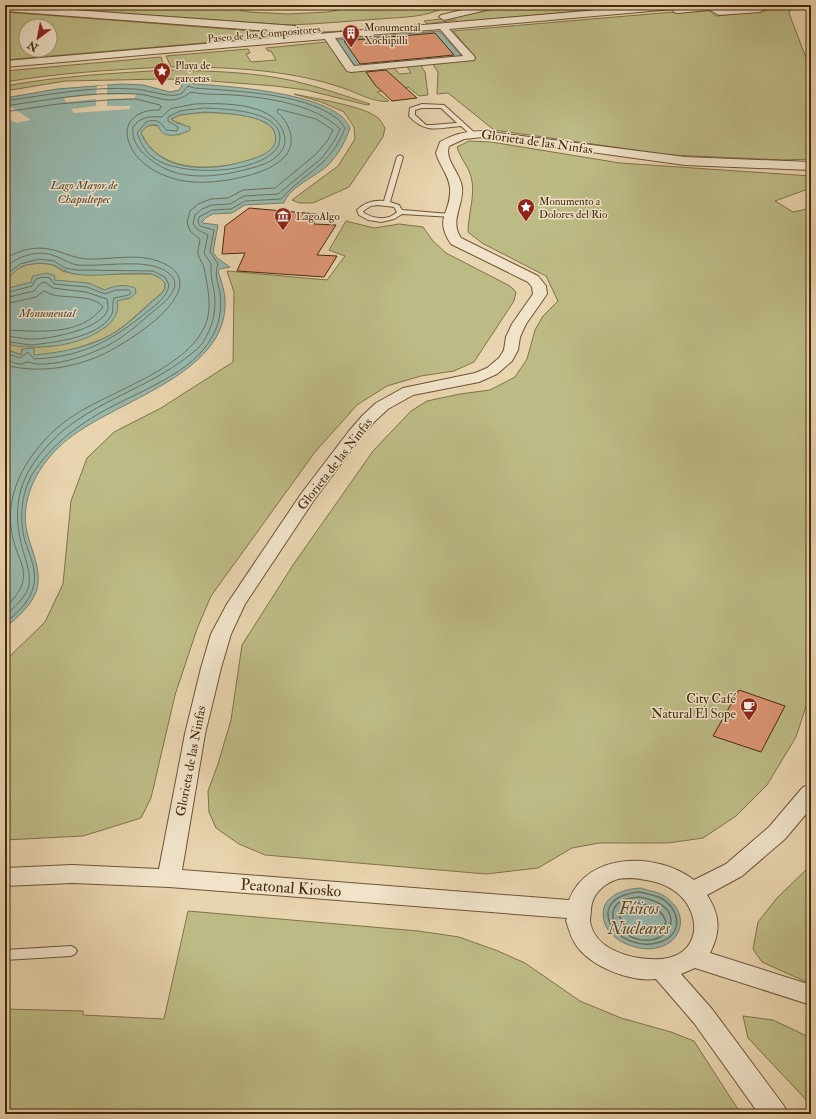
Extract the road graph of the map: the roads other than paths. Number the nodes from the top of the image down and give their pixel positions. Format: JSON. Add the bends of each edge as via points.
{"nodes":[{"id":1,"x":467,"y":5,"type":"edge"},
{"id":2,"x":496,"y":5,"type":"edge"},
{"id":3,"x":689,"y":5,"type":"edge"},
{"id":4,"x":755,"y":5,"type":"edge"},
{"id":5,"x":711,"y":6,"type":"edge"},
{"id":6,"x":5,"y":8,"type":"edge"},
{"id":7,"x":458,"y":14,"type":"junction"},
{"id":8,"x":444,"y":28,"type":"junction"},
{"id":9,"x":329,"y":38,"type":"junction"},
{"id":10,"x":5,"y":64,"type":"edge"},
{"id":11,"x":5,"y":68,"type":"edge"},
{"id":12,"x":461,"y":124,"type":"junction"},
{"id":13,"x":473,"y":134,"type":"junction"},
{"id":14,"x":400,"y":157,"type":"dead end"},
{"id":15,"x":811,"y":166,"type":"edge"},
{"id":16,"x":387,"y":203,"type":"junction"},
{"id":17,"x":400,"y":212,"type":"junction"},
{"id":18,"x":450,"y":216,"type":"junction"},
{"id":19,"x":811,"y":793,"type":"edge"},
{"id":20,"x":5,"y":877,"type":"edge"},
{"id":21,"x":169,"y":878,"type":"junction"},
{"id":22,"x":692,"y":892,"type":"junction"},
{"id":23,"x":578,"y":910,"type":"junction"},
{"id":24,"x":71,"y":952,"type":"dead end"},
{"id":25,"x":5,"y":955,"type":"edge"},
{"id":26,"x":693,"y":957,"type":"junction"},
{"id":27,"x":663,"y":970,"type":"junction"},
{"id":28,"x":811,"y":995,"type":"edge"},
{"id":29,"x":775,"y":1114,"type":"edge"}],
"edges":[{"from":1,"to":7,"type":"street"},
{"from":2,"to":7,"type":"street"},
{"from":3,"to":8,"type":"street","name":"Paseo de los Compositores"},
{"from":4,"to":5,"type":"street","name":"Paseo de los Compositores","via":[[760,9],[719,12]]},
{"from":5,"to":8,"type":"street","name":"Paseo de los Compositores"},
{"from":6,"to":7,"type":"street","via":[[289,29],[329,28]]},
{"from":8,"to":9,"type":"street","name":"Paseo de los Compositores"},
{"from":8,"to":9,"type":"street","name":"Paseo de los Compositores","via":[[470,58],[351,69]]},
{"from":9,"to":10,"type":"street","name":"Paseo de los Compositores"},
{"from":9,"to":11,"type":"street","name":"Paseo de los Compositores"},
{"from":12,"to":12,"type":"lane","via":[[442,106],[412,109],[412,116],[424,126]]},
{"from":12,"to":13,"type":"lane"},
{"from":13,"to":15,"type":"street","name":"Glorieta de las Ninfas","via":[[685,161]]},
{"from":13,"to":18,"type":"street","name":"Glorieta de las Ninfas","via":[[452,139],[444,144],[442,153],[456,189]]},
{"from":14,"to":16,"type":"lane"},
{"from":16,"to":17,"type":"lane","via":[[397,206]]},
{"from":16,"to":17,"type":"lane","via":[[365,206],[360,210],[361,214],[366,218],[380,220],[394,217]]},
{"from":17,"to":18,"type":"lane"},
{"from":18,"to":21,"type":"street","name":"Glorieta de las Ninfas","via":[[449,234],[456,241],[533,279],[539,286],[540,294],[519,324],[505,361],[492,371],[479,377],[408,391],[382,406],[369,418],[307,498],[236,604],[221,634],[211,668],[195,734]]},
{"from":19,"to":22,"type":"street","via":[[777,833],[734,870]]},
{"from":20,"to":21,"type":"street","name":"Peatonal Kiosko","via":[[72,874]]},
{"from":21,"to":23,"type":"street","name":"Peatonal Kiosko"},
{"from":22,"to":23,"type":"street","via":[[675,879],[654,871],[633,869],[612,872],[595,881],[583,894]]},
{"from":22,"to":26,"type":"street","via":[[705,912],[707,928],[704,943]]},
{"from":23,"to":27,"type":"street","via":[[582,932],[602,956],[621,965],[641,970]]},
{"from":24,"to":25,"type":"lane"},
{"from":26,"to":27,"type":"street"},
{"from":26,"to":28,"type":"street"},
{"from":27,"to":29,"type":"street","via":[[703,1016]]}]}
